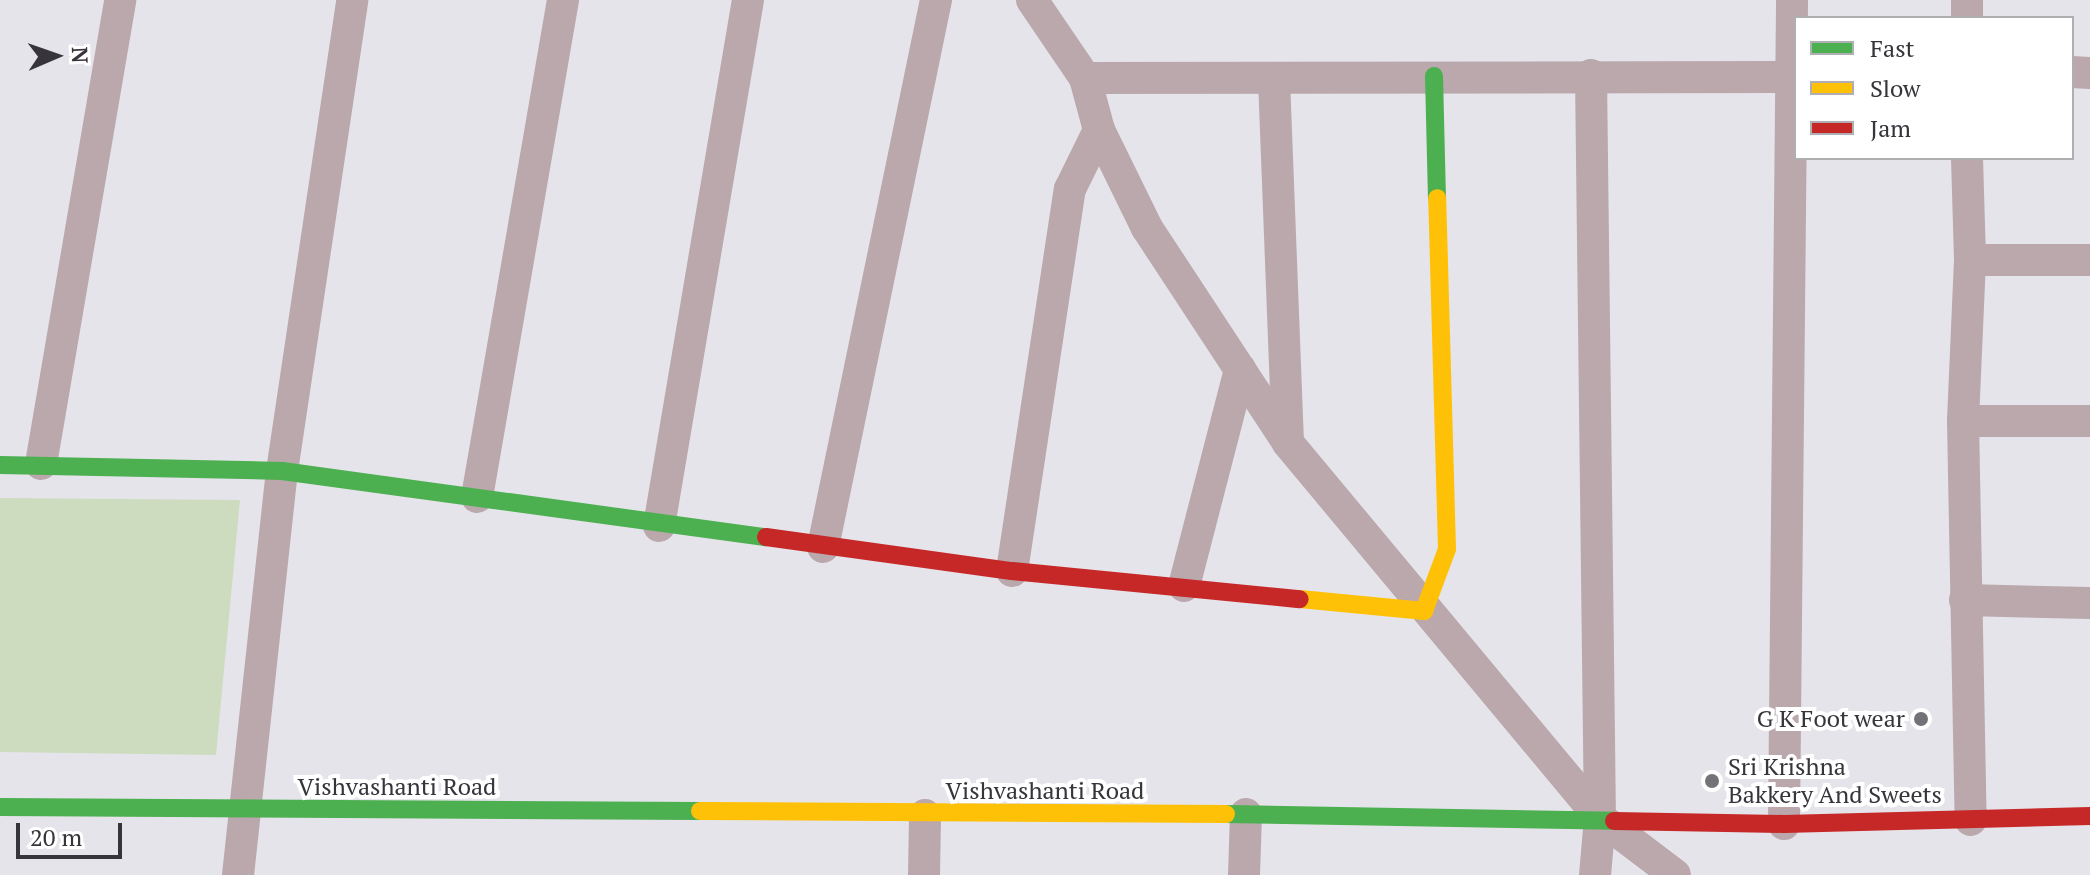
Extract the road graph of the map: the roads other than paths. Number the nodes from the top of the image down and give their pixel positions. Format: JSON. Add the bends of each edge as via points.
{"nodes":[{"id":1,"x":120,"y":0,"type":"edge"},
{"id":2,"x":352,"y":0,"type":"edge"},
{"id":3,"x":563,"y":0,"type":"edge"},
{"id":4,"x":748,"y":0,"type":"edge"},
{"id":5,"x":936,"y":0,"type":"edge"},
{"id":6,"x":1032,"y":0,"type":"edge"},
{"id":7,"x":1792,"y":0,"type":"edge"},
{"id":8,"x":1591,"y":75,"type":"junction"},
{"id":9,"x":1434,"y":76,"type":"junction"},
{"id":10,"x":1794,"y":77,"type":"edge"},
{"id":11,"x":1085,"y":78,"type":"junction"},
{"id":12,"x":1274,"y":79,"type":"junction"},
{"id":13,"x":1099,"y":130,"type":"junction"},
{"id":14,"x":1967,"y":160,"type":"edge"},
{"id":15,"x":1970,"y":260,"type":"junction"},
{"id":16,"x":2090,"y":260,"type":"edge"},
{"id":17,"x":1240,"y":369,"type":"junction"},
{"id":18,"x":1963,"y":421,"type":"junction"},
{"id":19,"x":2090,"y":421,"type":"edge"},
{"id":20,"x":1288,"y":443,"type":"junction"},
{"id":21,"x":41,"y":464,"type":"junction"},
{"id":22,"x":0,"y":465,"type":"edge"},
{"id":23,"x":282,"y":471,"type":"junction"},
{"id":24,"x":477,"y":497,"type":"junction"},
{"id":25,"x":659,"y":526,"type":"junction"},
{"id":26,"x":823,"y":547,"type":"junction"},
{"id":27,"x":1012,"y":571,"type":"junction"},
{"id":28,"x":1184,"y":586,"type":"junction"},
{"id":29,"x":1965,"y":600,"type":"junction"},
{"id":30,"x":2090,"y":603,"type":"edge"},
{"id":31,"x":1424,"y":611,"type":"junction"},
{"id":32,"x":0,"y":807,"type":"edge"},
{"id":33,"x":248,"y":810,"type":"junction"},
{"id":34,"x":1246,"y":814,"type":"junction"},
{"id":35,"x":925,"y":815,"type":"junction"},
{"id":36,"x":2090,"y":816,"type":"edge"},
{"id":37,"x":1600,"y":818,"type":"junction"},
{"id":38,"x":1971,"y":820,"type":"junction"},
{"id":39,"x":1784,"y":824,"type":"junction"},
{"id":40,"x":238,"y":875,"type":"edge"},
{"id":41,"x":924,"y":875,"type":"edge"},
{"id":42,"x":1244,"y":875,"type":"edge"},
{"id":43,"x":1595,"y":875,"type":"edge"},
{"id":44,"x":1675,"y":875,"type":"edge"}],
"edges":[{"from":1,"to":21,"type":"street"},
{"from":2,"to":23,"type":"street"},
{"from":3,"to":24,"type":"street"},
{"from":4,"to":25,"type":"street"},
{"from":5,"to":26,"type":"street"},
{"from":6,"to":11,"type":"street"},
{"from":7,"to":10,"type":"street"},
{"from":8,"to":9,"type":"street"},
{"from":8,"to":10,"type":"street"},
{"from":8,"to":37,"type":"street"},
{"from":9,"to":12,"type":"street"},
{"from":9,"to":31,"type":"street","via":[[1447,549]]},
{"from":10,"to":39,"type":"street"},
{"from":11,"to":12,"type":"street"},
{"from":11,"to":13,"type":"street"},
{"from":12,"to":20,"type":"street"},
{"from":13,"to":17,"type":"street","via":[[1147,228]]},
{"from":13,"to":27,"type":"street","via":[[1070,189]]},
{"from":14,"to":15,"type":"street"},
{"from":15,"to":16,"type":"street"},
{"from":15,"to":18,"type":"street"},
{"from":17,"to":20,"type":"street"},
{"from":17,"to":28,"type":"street"},
{"from":18,"to":19,"type":"street"},
{"from":18,"to":29,"type":"street"},
{"from":20,"to":31,"type":"street"},
{"from":21,"to":22,"type":"street"},
{"from":21,"to":23,"type":"street"},
{"from":23,"to":24,"type":"street"},
{"from":23,"to":33,"type":"street"},
{"from":24,"to":25,"type":"street"},
{"from":25,"to":26,"type":"street"},
{"from":26,"to":27,"type":"street"},
{"from":27,"to":28,"type":"street"},
{"from":28,"to":31,"type":"street"},
{"from":29,"to":30,"type":"street"},
{"from":29,"to":38,"type":"street"},
{"from":31,"to":37,"type":"street"},
{"from":32,"to":33,"type":"street","name":"Vishvashanti Road"},
{"from":33,"to":35,"type":"street","name":"Vishvashanti Road"},
{"from":33,"to":40,"type":"street"},
{"from":34,"to":35,"type":"street","name":"Vishvashanti Road"},
{"from":34,"to":37,"type":"street","name":"Vishvashanti Road"},
{"from":34,"to":42,"type":"street"},
{"from":35,"to":41,"type":"street"},
{"from":36,"to":38,"type":"street","name":"Vishvashanti Road"},
{"from":37,"to":39,"type":"street","name":"Vishvashanti Road"},
{"from":37,"to":43,"type":"street"},
{"from":37,"to":44,"type":"street"},
{"from":38,"to":39,"type":"street","name":"Vishvashanti Road"}]}
